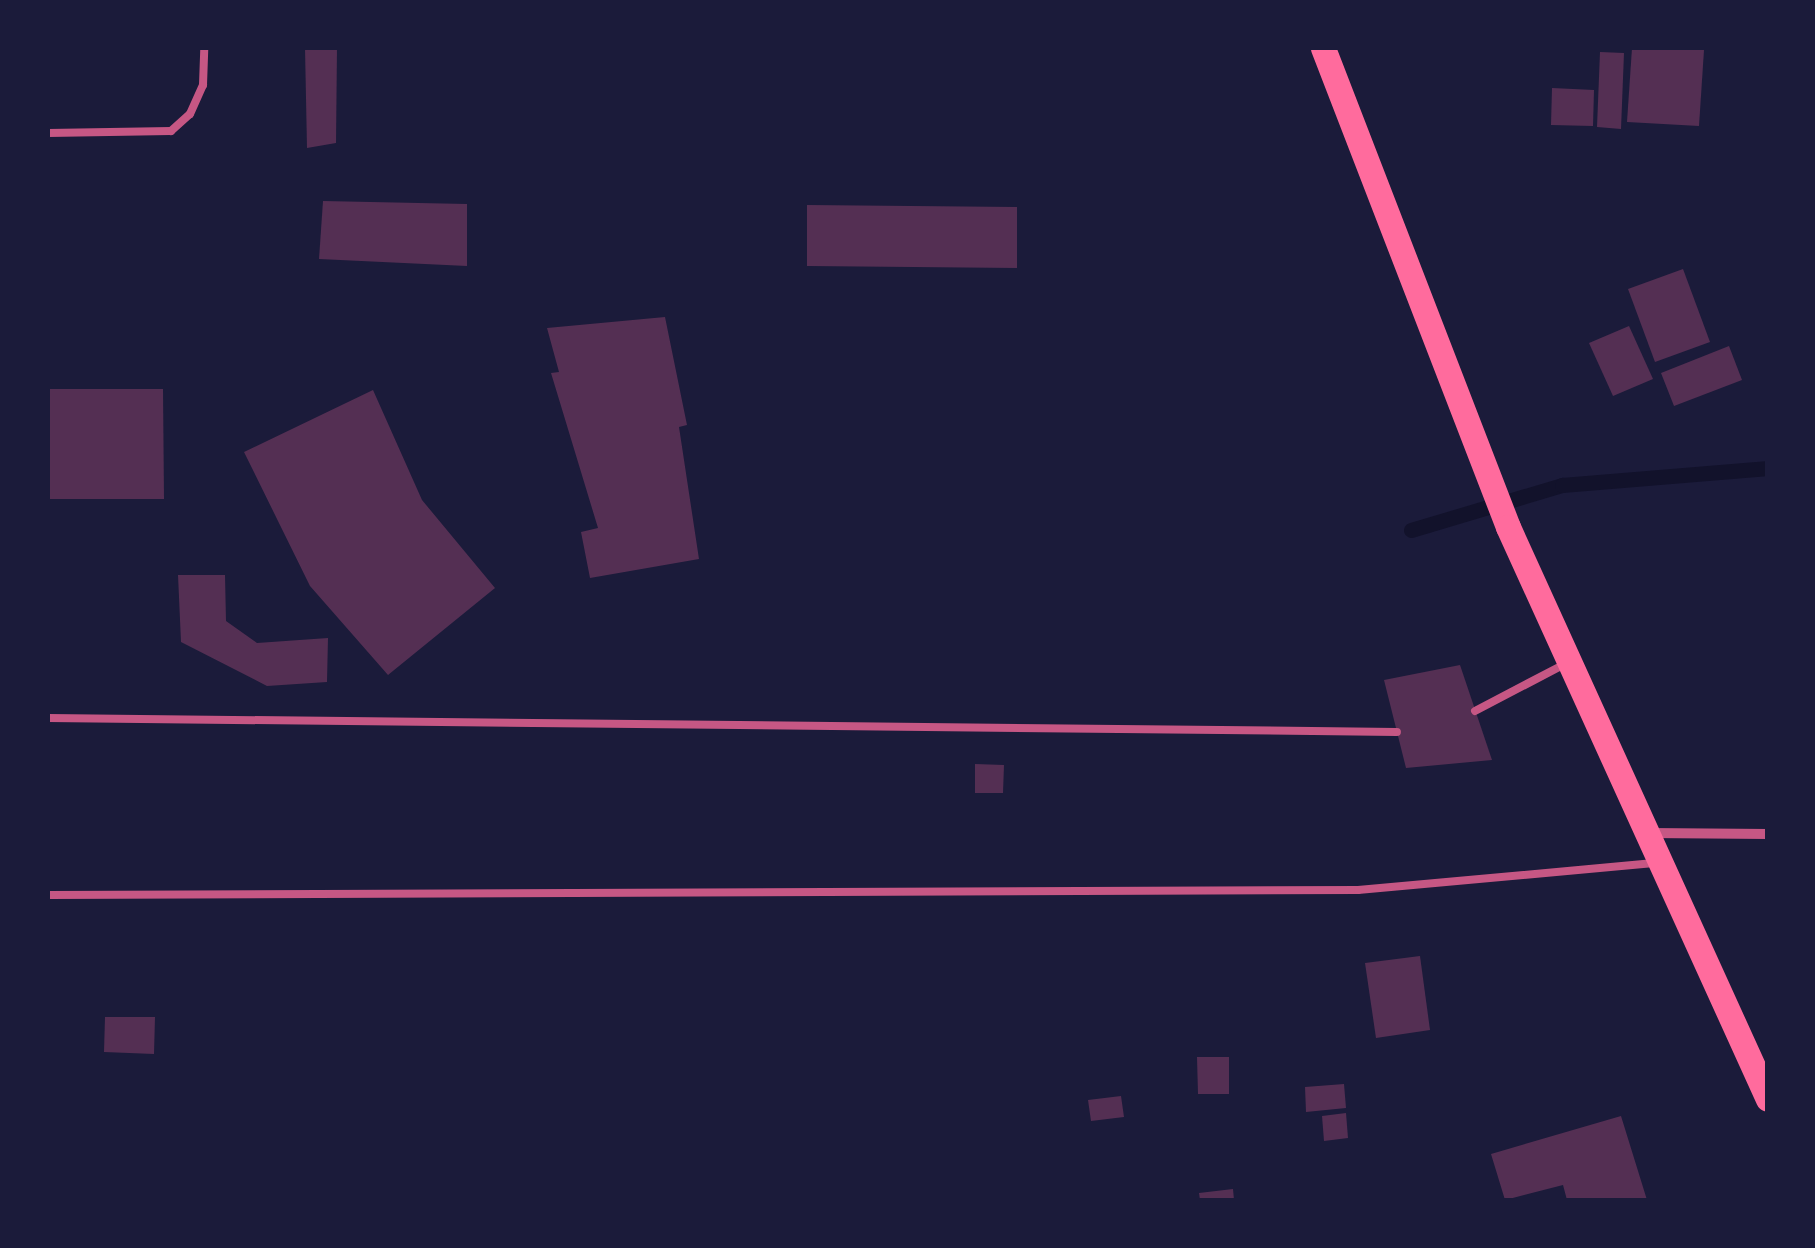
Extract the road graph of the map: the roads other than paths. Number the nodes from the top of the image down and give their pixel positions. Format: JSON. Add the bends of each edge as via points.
{"nodes":[{"id":1,"x":204,"y":48,"type":"edge"},
{"id":2,"x":1323,"y":48,"type":"edge"},
{"id":3,"x":48,"y":133,"type":"edge"},
{"id":4,"x":1569,"y":662,"type":"junction"},
{"id":5,"x":1475,"y":711,"type":"dead end"},
{"id":6,"x":48,"y":718,"type":"edge"},
{"id":7,"x":1398,"y":732,"type":"dead end"},
{"id":8,"x":1647,"y":833,"type":"junction"},
{"id":9,"x":1768,"y":834,"type":"edge"},
{"id":10,"x":1657,"y":863,"type":"junction"},
{"id":11,"x":48,"y":895,"type":"edge"},
{"id":12,"x":1768,"y":1099,"type":"edge"}],
"edges":[{"from":1,"to":3,"type":"lane","via":[[204,85],[190,114],[171,131]]},
{"from":2,"to":4,"type":"main road","via":[[1487,476]]},
{"from":4,"to":5,"type":"lane"},
{"from":4,"to":8,"type":"main road"},
{"from":6,"to":7,"type":"lane"},
{"from":8,"to":9,"type":"street"},
{"from":8,"to":10,"type":"main road"},
{"from":10,"to":11,"type":"lane","via":[[1358,890]]},
{"from":10,"to":12,"type":"main road"}]}
